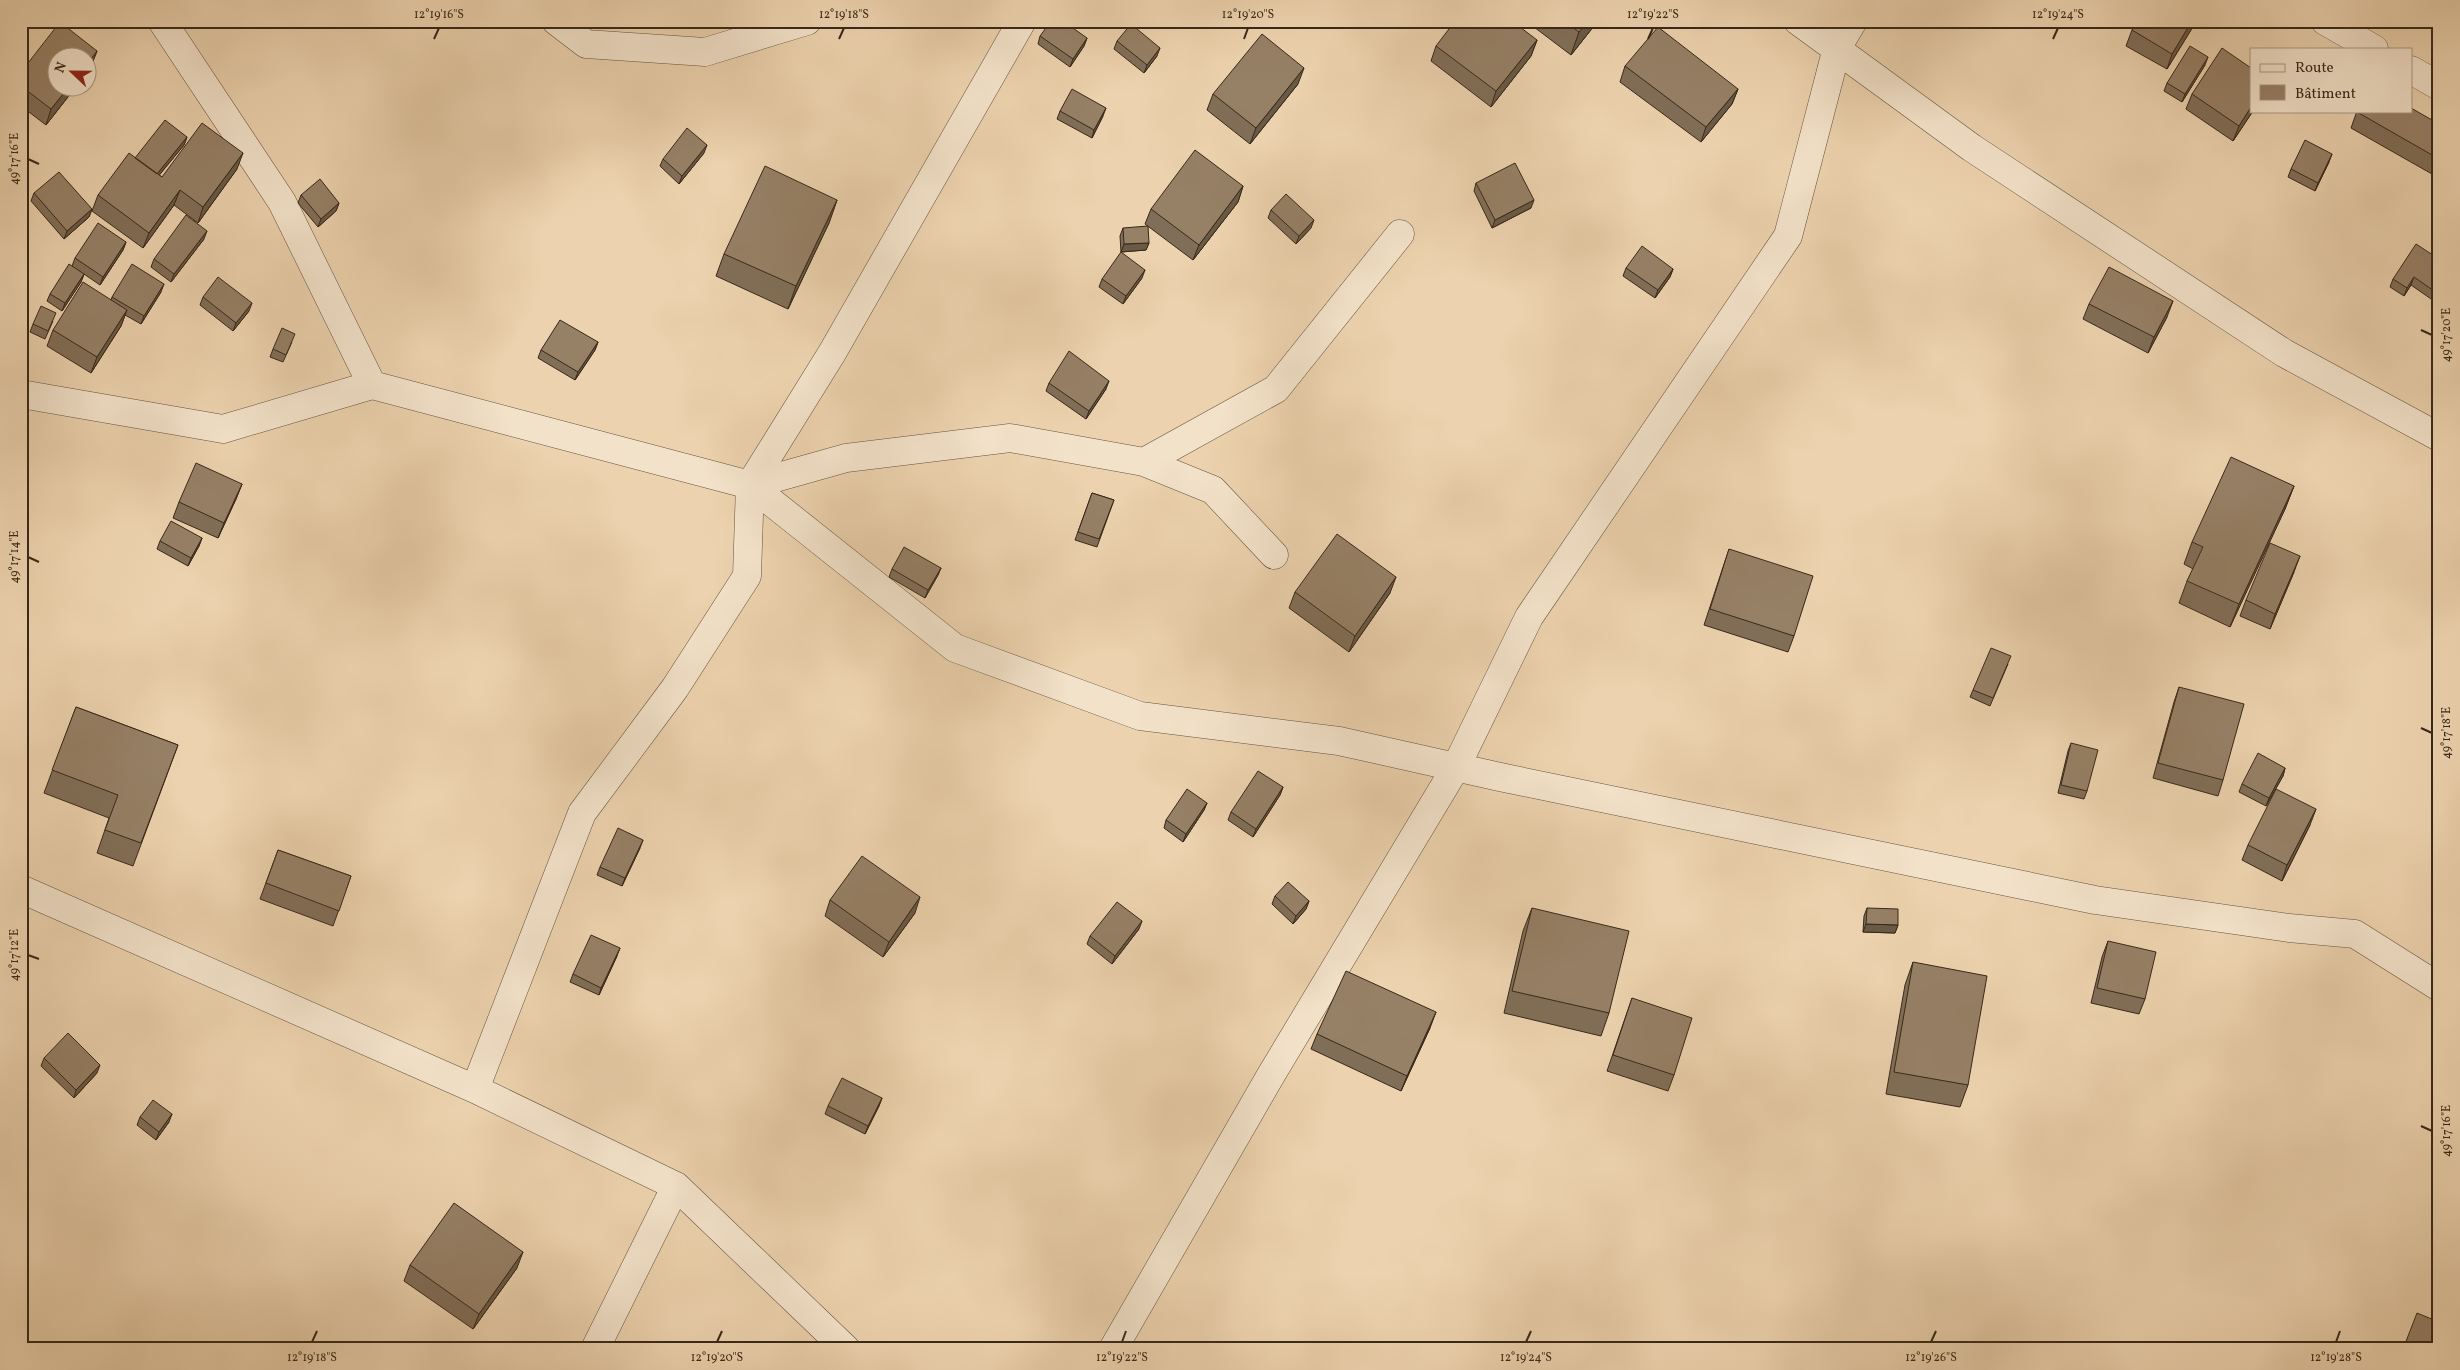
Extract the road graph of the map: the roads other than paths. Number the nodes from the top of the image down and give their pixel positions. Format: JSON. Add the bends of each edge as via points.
{"nodes":[{"id":1,"x":162,"y":21,"type":"edge"},
{"id":2,"x":556,"y":21,"type":"edge"},
{"id":3,"x":807,"y":21,"type":"edge"},
{"id":4,"x":1022,"y":21,"type":"edge"},
{"id":5,"x":1798,"y":21,"type":"edge"},
{"id":6,"x":1853,"y":21,"type":"edge"},
{"id":7,"x":2325,"y":21,"type":"edge"},
{"id":8,"x":1837,"y":48,"type":"junction"},
{"id":9,"x":2372,"y":48,"type":"edge"},
{"id":10,"x":2412,"y":71,"type":"edge"},
{"id":11,"x":2439,"y":86,"type":"edge"},
{"id":12,"x":1400,"y":234,"type":"dead end"},
{"id":13,"x":372,"y":385,"type":"junction"},
{"id":14,"x":21,"y":394,"type":"edge"},
{"id":15,"x":2439,"y":437,"type":"edge"},
{"id":16,"x":1144,"y":462,"type":"junction"},
{"id":17,"x":750,"y":485,"type":"junction"},
{"id":18,"x":1274,"y":555,"type":"dead end"},
{"id":19,"x":1456,"y":767,"type":"junction"},
{"id":20,"x":21,"y":889,"type":"edge"},
{"id":21,"x":2439,"y":988,"type":"edge"},
{"id":22,"x":475,"y":1089,"type":"junction"},
{"id":23,"x":676,"y":1186,"type":"junction"},
{"id":24,"x":595,"y":1349,"type":"edge"},
{"id":25,"x":846,"y":1349,"type":"edge"},
{"id":26,"x":1114,"y":1349,"type":"edge"}],
"edges":[{"from":1,"to":13,"type":"street","via":[[282,202]]},
{"from":2,"to":3,"type":"street","via":[[586,44],[705,52]]},
{"from":4,"to":17,"type":"street","via":[[832,353]]},
{"from":5,"to":8,"type":"street"},
{"from":6,"to":8,"type":"street"},
{"from":7,"to":9,"type":"street"},
{"from":8,"to":15,"type":"street","via":[[1972,148],[2284,353]]},
{"from":8,"to":19,"type":"street","via":[[1788,236],[1529,617]]},
{"from":10,"to":11,"type":"street"},
{"from":12,"to":16,"type":"street","via":[[1276,389]]},
{"from":13,"to":14,"type":"street","via":[[224,429]]},
{"from":13,"to":17,"type":"street"},
{"from":16,"to":17,"type":"street","via":[[1010,438],[846,458]]},
{"from":16,"to":18,"type":"street","via":[[1213,490]]},
{"from":17,"to":19,"type":"street","via":[[955,648],[1140,716],[1339,741]]},
{"from":17,"to":22,"type":"street","via":[[747,576],[675,688],[582,813]]},
{"from":19,"to":21,"type":"street","via":[[2095,900],[2289,928],[2355,934]]},
{"from":19,"to":26,"type":"street","via":[[1271,1075]]},
{"from":20,"to":22,"type":"street"},
{"from":22,"to":23,"type":"street"},
{"from":23,"to":24,"type":"street"},
{"from":23,"to":25,"type":"street"}]}
